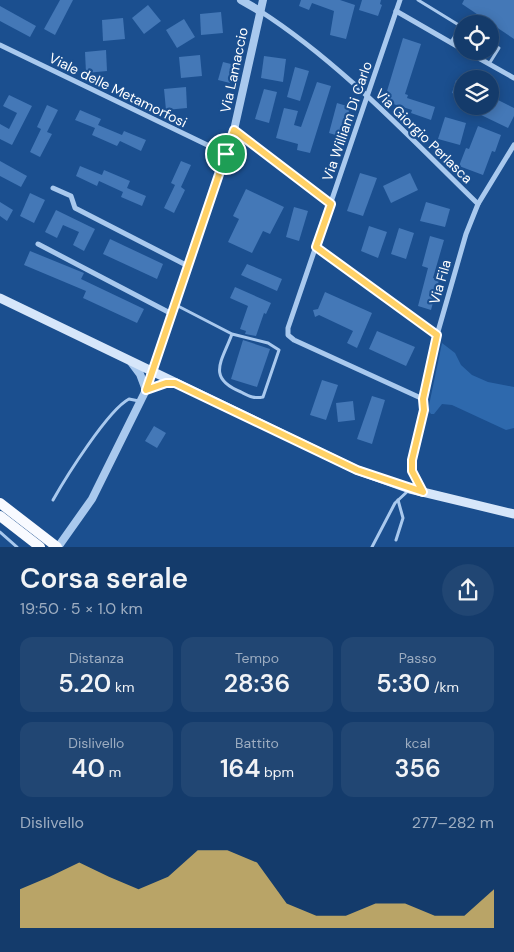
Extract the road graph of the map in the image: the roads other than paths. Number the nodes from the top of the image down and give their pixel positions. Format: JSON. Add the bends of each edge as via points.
{"nodes":[{"id":1,"x":241,"y":0,"type":"edge"},
{"id":2,"x":263,"y":0,"type":"edge"},
{"id":3,"x":400,"y":0,"type":"edge"},
{"id":4,"x":418,"y":0,"type":"edge"},
{"id":5,"x":396,"y":11,"type":"junction"},
{"id":6,"x":260,"y":12,"type":"junction"},
{"id":7,"x":454,"y":21,"type":"edge"},
{"id":8,"x":454,"y":38,"type":"edge"},
{"id":9,"x":451,"y":43,"type":"junction"},
{"id":10,"x":0,"y":45,"type":"edge"},
{"id":11,"x":454,"y":45,"type":"edge"},
{"id":12,"x":482,"y":60,"type":"edge"},
{"id":13,"x":492,"y":60,"type":"edge"},
{"id":14,"x":489,"y":64,"type":"junction"},
{"id":15,"x":514,"y":78,"type":"edge"},
{"id":16,"x":367,"y":96,"type":"junction"},
{"id":17,"x":234,"y":130,"type":"junction"},
{"id":18,"x":514,"y":145,"type":"edge"},
{"id":19,"x":226,"y":154,"type":"junction"},
{"id":20,"x":53,"y":188,"type":"dead end"},
{"id":21,"x":331,"y":204,"type":"junction"},
{"id":22,"x":478,"y":204,"type":"junction"},
{"id":23,"x":38,"y":244,"type":"dead end"},
{"id":24,"x":316,"y":247,"type":"junction"},
{"id":25,"x":188,"y":266,"type":"junction"},
{"id":26,"x":0,"y":298,"type":"edge"},
{"id":27,"x":175,"y":304,"type":"junction"},
{"id":28,"x":172,"y":314,"type":"junction"},
{"id":29,"x":232,"y":334,"type":"junction"},
{"id":30,"x":437,"y":335,"type":"junction"},
{"id":31,"x":131,"y":362,"type":"junction"},
{"id":32,"x":153,"y":373,"type":"junction"},
{"id":33,"x":175,"y":383,"type":"junction"},
{"id":34,"x":146,"y":390,"type":"junction"},
{"id":35,"x":423,"y":399,"type":"junction"},
{"id":36,"x":141,"y":401,"type":"junction"},
{"id":37,"x":410,"y":489,"type":"junction"},
{"id":38,"x":423,"y":492,"type":"junction"},
{"id":39,"x":53,"y":500,"type":"dead end"},
{"id":40,"x":398,"y":500,"type":"junction"},
{"id":41,"x":0,"y":503,"type":"edge"},
{"id":42,"x":514,"y":514,"type":"edge"},
{"id":43,"x":0,"y":516,"type":"edge"},
{"id":44,"x":0,"y":532,"type":"edge"},
{"id":45,"x":396,"y":540,"type":"dead end"},
{"id":46,"x":17,"y":547,"type":"edge"},
{"id":47,"x":40,"y":547,"type":"edge"},
{"id":48,"x":57,"y":547,"type":"edge"},
{"id":49,"x":372,"y":547,"type":"edge"}],
"edges":[{"from":1,"to":6,"type":"street"},
{"from":2,"to":6,"type":"street","name":"Via Lamaccio"},
{"from":3,"to":5,"type":"street","name":"Via William Di Carlo"},
{"from":4,"to":7,"type":"lane"},
{"from":5,"to":9,"type":"street"},
{"from":5,"to":16,"type":"street","name":"Via William Di Carlo"},
{"from":6,"to":16,"type":"street","name":"Via Giorgio Perlasca","via":[[313,50]]},
{"from":6,"to":17,"type":"street","name":"Via Lamaccio"},
{"from":8,"to":9,"type":"lane"},
{"from":9,"to":11,"type":"street"},
{"from":10,"to":19,"type":"street","name":"Viale delle Metamorfosi"},
{"from":12,"to":14,"type":"street"},
{"from":13,"to":14,"type":"lane"},
{"from":14,"to":15,"type":"street"},
{"from":16,"to":21,"type":"street","name":"Via William Di Carlo"},
{"from":16,"to":22,"type":"street","name":"Via Giorgio Perlasca"},
{"from":17,"to":19,"type":"street","name":"Via Lamaccio"},
{"from":17,"to":21,"type":"street"},
{"from":18,"to":22,"type":"street","name":"Via Fila"},
{"from":19,"to":25,"type":"street","name":"Via Lamaccio"},
{"from":20,"to":25,"type":"street","via":[[71,196],[75,208]]},
{"from":21,"to":24,"type":"street","name":"Via William Di Carlo"},
{"from":22,"to":30,"type":"street","name":"Via Fila"},
{"from":23,"to":28,"type":"street"},
{"from":24,"to":30,"type":"street"},
{"from":24,"to":35,"type":"street","name":"Via William Di Carlo","via":[[288,336]]},
{"from":25,"to":27,"type":"street","name":"Via Lamaccio"},
{"from":26,"to":31,"type":"main road"},
{"from":27,"to":28,"type":"street","name":"Via Lamaccio"},
{"from":27,"to":29,"type":"lane"},
{"from":28,"to":32,"type":"street","name":"Via Lamaccio"},
{"from":29,"to":29,"type":"lane","via":[[268,343],[279,350],[263,397],[256,399],[220,380],[218,373]]},
{"from":30,"to":35,"type":"street","name":"Via Fila"},
{"from":31,"to":32,"type":"main road"},
{"from":31,"to":34,"type":"street"},
{"from":32,"to":33,"type":"main road"},
{"from":32,"to":34,"type":"street","name":"Via Lamaccio"},
{"from":33,"to":34,"type":"street"},
{"from":33,"to":37,"type":"main road","via":[[357,470]]},
{"from":34,"to":36,"type":"street","name":"Via Lamaccio"},
{"from":35,"to":38,"type":"street","name":"Via Fila","via":[[424,410],[412,471]]},
{"from":36,"to":39,"type":"lane","via":[[129,399],[114,412],[70,470]]},
{"from":36,"to":48,"type":"street","name":"Via Lamaccio","via":[[92,499]]},
{"from":37,"to":38,"type":"main road"},
{"from":37,"to":40,"type":"lane"},
{"from":38,"to":42,"type":"main road"},
{"from":40,"to":45,"type":"lane","via":[[402,518]]},
{"from":40,"to":49,"type":"lane"},
{"from":41,"to":48,"type":"highway"},
{"from":43,"to":47,"type":"highway"},
{"from":44,"to":46,"type":"lane"}]}
